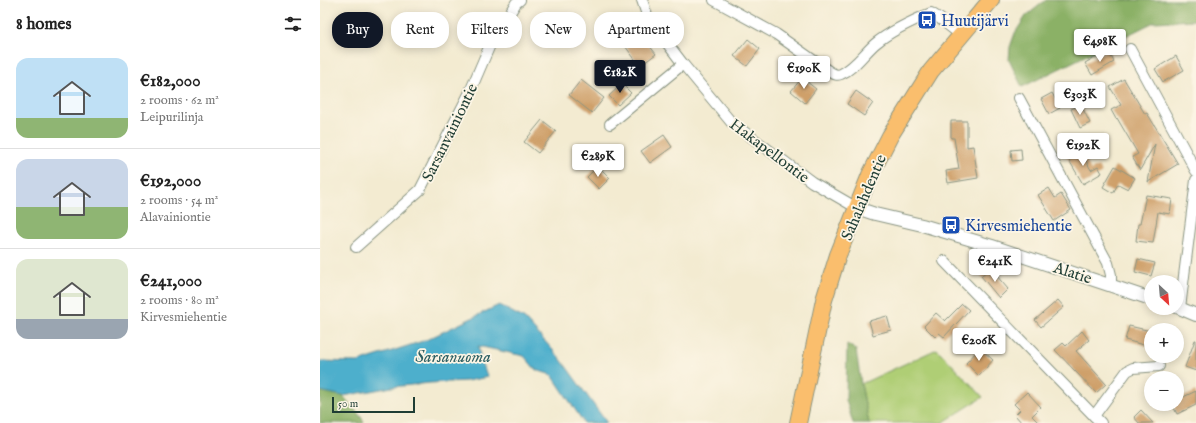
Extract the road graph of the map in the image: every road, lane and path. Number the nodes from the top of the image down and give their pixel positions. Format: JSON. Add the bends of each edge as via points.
{"nodes":[{"id":1,"x":520,"y":0,"type":"edge"},
{"id":2,"x":642,"y":0,"type":"edge"},
{"id":3,"x":714,"y":0,"type":"edge"},
{"id":4,"x":991,"y":0,"type":"edge"},
{"id":5,"x":961,"y":35,"type":"junction"},
{"id":6,"x":1130,"y":49,"type":"dead end"},
{"id":7,"x":683,"y":64,"type":"junction"},
{"id":8,"x":1019,"y":98,"type":"dead end"},
{"id":9,"x":610,"y":124,"type":"dead end"},
{"id":10,"x":1196,"y":171,"type":"edge"},
{"id":11,"x":1196,"y":180,"type":"edge"},
{"id":12,"x":857,"y":208,"type":"junction"},
{"id":13,"x":356,"y":247,"type":"dead end"},
{"id":14,"x":944,"y":261,"type":"dead end"},
{"id":15,"x":1183,"y":275,"type":"edge"},
{"id":16,"x":1111,"y":285,"type":"junction"},
{"id":17,"x":1144,"y":297,"type":"edge"},
{"id":18,"x":1184,"y":310,"type":"edge"},
{"id":19,"x":1196,"y":315,"type":"edge"},
{"id":20,"x":1159,"y":366,"type":"dead end"},
{"id":21,"x":1098,"y":420,"type":"edge"},
{"id":22,"x":798,"y":423,"type":"edge"}],
"edges":[{"from":1,"to":13,"type":"street","name":"Sarsanvainiontie","via":[[490,45],[469,94],[420,190]]},
{"from":2,"to":7,"type":"street","name":"Hakapellontie","via":[[648,18]]},
{"from":3,"to":5,"type":"street","via":[[776,34],[836,75],[850,68],[877,42],[931,13]]},
{"from":4,"to":5,"type":"main road","name":"Sahalahdentie"},
{"from":5,"to":12,"type":"main road","name":"Sahalahdentie","via":[[931,71],[890,136]]},
{"from":6,"to":10,"type":"street"},
{"from":7,"to":9,"type":"street"},
{"from":7,"to":12,"type":"street","name":"Hakapellontie","via":[[731,122],[812,182]]},
{"from":8,"to":16,"type":"street","via":[[1108,263]]},
{"from":11,"to":15,"type":"street"},
{"from":12,"to":16,"type":"street","name":"Alatie","via":[[992,246]]},
{"from":12,"to":22,"type":"main road","name":"Sahalahdentie","via":[[838,255],[824,300]]},
{"from":14,"to":21,"type":"street"},
{"from":16,"to":17,"type":"street","name":"Alatie"},
{"from":18,"to":19,"type":"street"},
{"from":20,"to":21,"type":"street","via":[[1133,368],[1127,371]]}]}
